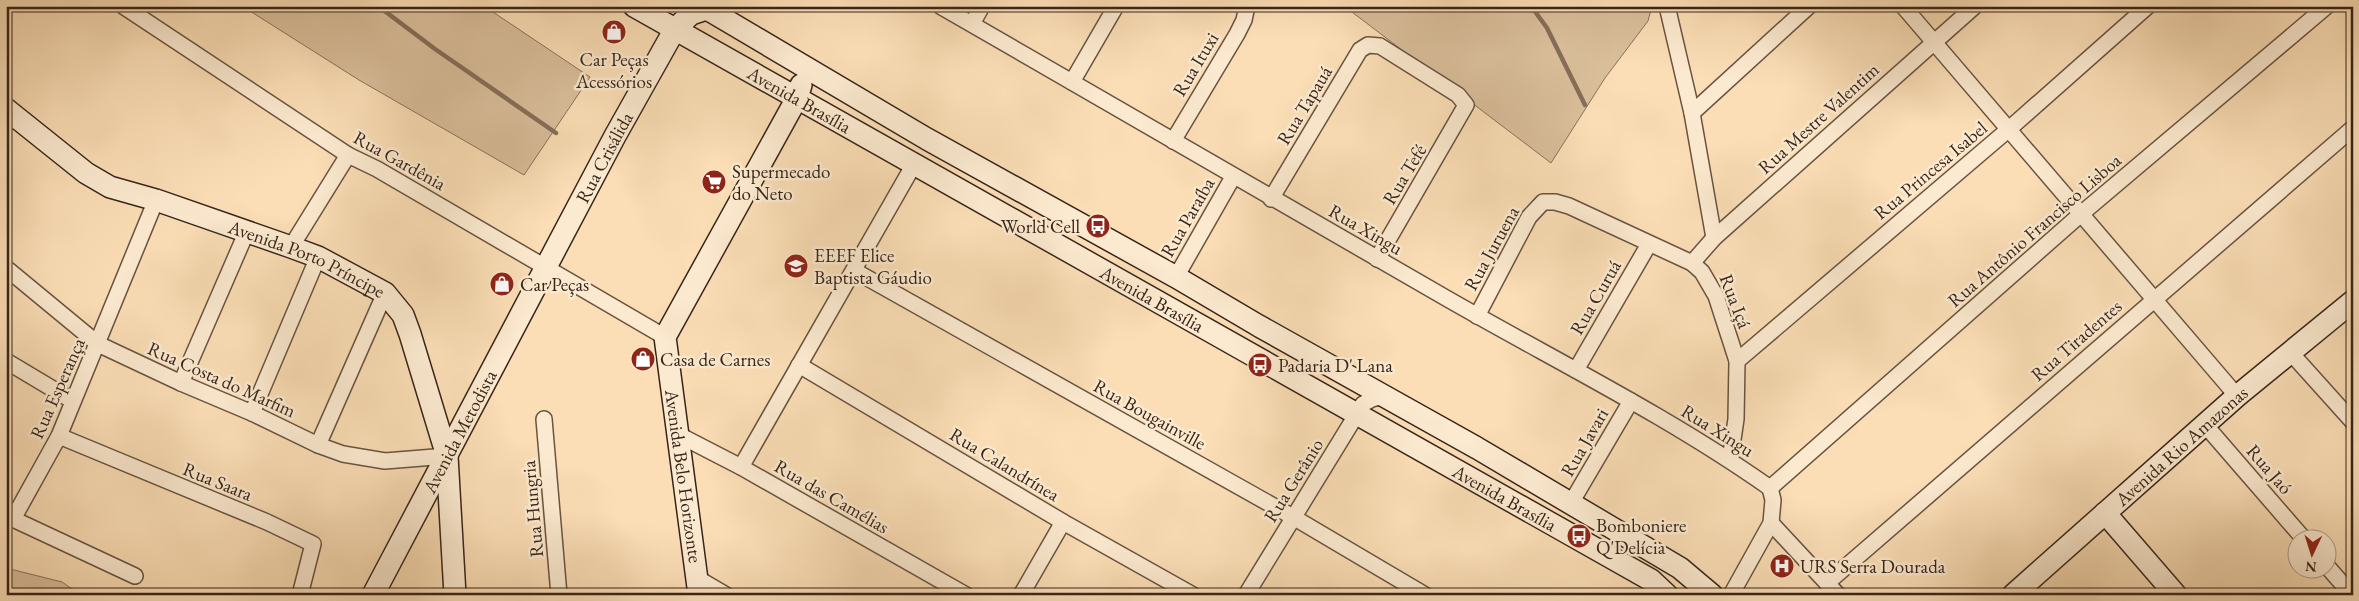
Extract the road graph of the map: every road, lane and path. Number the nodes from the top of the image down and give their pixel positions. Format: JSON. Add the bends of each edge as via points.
{"nodes":[{"id":1,"x":123,"y":6,"type":"edge"},
{"id":2,"x":634,"y":6,"type":"edge"},
{"id":3,"x":940,"y":6,"type":"edge"},
{"id":4,"x":982,"y":6,"type":"edge"},
{"id":5,"x":1116,"y":6,"type":"edge"},
{"id":6,"x":1247,"y":6,"type":"edge"},
{"id":7,"x":1667,"y":6,"type":"edge"},
{"id":8,"x":1809,"y":6,"type":"edge"},
{"id":9,"x":1903,"y":6,"type":"edge"},
{"id":10,"x":1975,"y":6,"type":"edge"},
{"id":11,"x":2148,"y":6,"type":"edge"},
{"id":12,"x":2327,"y":6,"type":"edge"},
{"id":13,"x":706,"y":7,"type":"edge"},
{"id":14,"x":972,"y":24,"type":"junction"},
{"id":15,"x":675,"y":29,"type":"junction"},
{"id":16,"x":1934,"y":42,"type":"junction"},
{"id":17,"x":1380,"y":46,"type":"joint"},
{"id":18,"x":796,"y":63,"type":"junction"},
{"id":19,"x":1072,"y":82,"type":"junction"},
{"id":20,"x":797,"y":98,"type":"junction"},
{"id":21,"x":6,"y":109,"type":"edge"},
{"id":22,"x":1692,"y":113,"type":"junction"},
{"id":23,"x":2353,"y":128,"type":"edge"},
{"id":24,"x":2009,"y":129,"type":"junction"},
{"id":25,"x":1173,"y":141,"type":"junction"},
{"id":26,"x":348,"y":155,"type":"junction"},
{"id":27,"x":913,"y":166,"type":"junction"},
{"id":28,"x":1233,"y":177,"type":"junction"},
{"id":29,"x":1272,"y":199,"type":"junction"},
{"id":30,"x":156,"y":200,"type":"junction"},
{"id":31,"x":1543,"y":202,"type":"joint"},
{"id":32,"x":1044,"y":206,"type":"junction"},
{"id":33,"x":2081,"y":214,"type":"junction"},
{"id":34,"x":1010,"y":220,"type":"junction"},
{"id":35,"x":1083,"y":226,"type":"junction"},
{"id":36,"x":247,"y":232,"type":"junction"},
{"id":37,"x":1039,"y":236,"type":"junction"},
{"id":38,"x":1714,"y":238,"type":"junction"},
{"id":39,"x":1649,"y":244,"type":"junction"},
{"id":40,"x":291,"y":247,"type":"junction"},
{"id":41,"x":318,"y":257,"type":"junction"},
{"id":42,"x":1377,"y":258,"type":"junction"},
{"id":43,"x":1692,"y":263,"type":"junction"},
{"id":44,"x":6,"y":268,"type":"edge"},
{"id":45,"x":547,"y":268,"type":"junction"},
{"id":46,"x":855,"y":271,"type":"junction"},
{"id":47,"x":1176,"y":277,"type":"junction"},
{"id":48,"x":385,"y":294,"type":"junction"},
{"id":49,"x":2155,"y":298,"type":"junction"},
{"id":50,"x":2353,"y":301,"type":"edge"},
{"id":51,"x":1477,"y":316,"type":"junction"},
{"id":52,"x":1259,"y":326,"type":"junction"},
{"id":53,"x":665,"y":337,"type":"junction"},
{"id":54,"x":1219,"y":338,"type":"junction"},
{"id":55,"x":98,"y":344,"type":"junction"},
{"id":56,"x":2291,"y":353,"type":"junction"},
{"id":57,"x":6,"y":360,"type":"edge"},
{"id":58,"x":1736,"y":361,"type":"junction"},
{"id":59,"x":798,"y":365,"type":"junction"},
{"id":60,"x":1576,"y":370,"type":"junction"},
{"id":61,"x":181,"y":383,"type":"junction"},
{"id":62,"x":1383,"y":396,"type":"junction"},
{"id":63,"x":2237,"y":396,"type":"junction"},
{"id":64,"x":73,"y":401,"type":"junction"},
{"id":65,"x":1631,"y":401,"type":"junction"},
{"id":66,"x":252,"y":413,"type":"junction"},
{"id":67,"x":1357,"y":414,"type":"junction"},
{"id":68,"x":544,"y":419,"type":"dead end"},
{"id":69,"x":2353,"y":422,"type":"edge"},
{"id":70,"x":2206,"y":426,"type":"junction"},
{"id":71,"x":677,"y":434,"type":"junction"},
{"id":72,"x":59,"y":436,"type":"junction"},
{"id":73,"x":318,"y":445,"type":"junction"},
{"id":74,"x":447,"y":456,"type":"junction"},
{"id":75,"x":1730,"y":460,"type":"junction"},
{"id":76,"x":741,"y":467,"type":"junction"},
{"id":77,"x":1770,"y":488,"type":"junction"},
{"id":78,"x":1571,"y":503,"type":"junction"},
{"id":79,"x":2105,"y":513,"type":"junction"},
{"id":80,"x":1293,"y":518,"type":"junction"},
{"id":81,"x":1063,"y":522,"type":"junction"},
{"id":82,"x":1771,"y":523,"type":"junction"},
{"id":83,"x":2294,"y":528,"type":"edge"},
{"id":84,"x":135,"y":576,"type":"dead end"},
{"id":85,"x":2336,"y":577,"type":"edge"},
{"id":86,"x":1827,"y":583,"type":"junction"},
{"id":87,"x":698,"y":586,"type":"edge"},
{"id":88,"x":300,"y":595,"type":"edge"},
{"id":89,"x":373,"y":595,"type":"edge"},
{"id":90,"x":455,"y":595,"type":"edge"},
{"id":91,"x":559,"y":595,"type":"edge"},
{"id":92,"x":726,"y":595,"type":"edge"},
{"id":93,"x":966,"y":595,"type":"edge"},
{"id":94,"x":1021,"y":595,"type":"edge"},
{"id":95,"x":1193,"y":595,"type":"edge"},
{"id":96,"x":1246,"y":595,"type":"edge"},
{"id":97,"x":1425,"y":595,"type":"edge"},
{"id":98,"x":1667,"y":595,"type":"edge"},
{"id":99,"x":1712,"y":595,"type":"edge"},
{"id":100,"x":1731,"y":595,"type":"edge"},
{"id":101,"x":1838,"y":595,"type":"edge"},
{"id":102,"x":2013,"y":595,"type":"edge"},
{"id":103,"x":2176,"y":595,"type":"edge"},
{"id":104,"x":2352,"y":595,"type":"edge"}],
"edges":[{"from":1,"to":26,"type":"street","name":"Rua Gardênia"},
{"from":2,"to":15,"type":"street","name":"Avenida Brasília"},
{"from":3,"to":14,"type":"street","name":"Rua Xingu"},
{"from":4,"to":14,"type":"street"},
{"from":5,"to":19,"type":"street"},
{"from":6,"to":25,"type":"street","name":"Rua Ituxi","via":[[1237,34]]},
{"from":7,"to":22,"type":"street"},
{"from":8,"to":22,"type":"street"},
{"from":9,"to":16,"type":"street"},
{"from":10,"to":16,"type":"street","name":"Rua Mestre Valentim"},
{"from":11,"to":24,"type":"street","name":"Rua Princesa Isabel"},
{"from":12,"to":33,"type":"street","name":"Rua Antônio Francisco Lisboa"},
{"from":13,"to":15,"type":"street","name":"Rua Crisálida","via":[[691,14]]},
{"from":13,"to":18,"type":"street","name":"Avenida Brasília"},
{"from":14,"to":19,"type":"street","name":"Rua Xingu"},
{"from":15,"to":20,"type":"street","name":"Avenida Brasília"},
{"from":15,"to":45,"type":"street","name":"Rua Crisálida"},
{"from":16,"to":24,"type":"street"},
{"from":16,"to":38,"type":"street","name":"Rua Mestre Valentim"},
{"from":17,"to":29,"type":"street","name":"Rua Tapauá","via":[[1368,45],[1360,50]]},
{"from":17,"to":42,"type":"street","name":"Rua Tefé","via":[[1466,103],[1465,110]]},
{"from":18,"to":20,"type":"street","via":[[801,82]]},
{"from":18,"to":32,"type":"street","name":"Avenida Brasília"},
{"from":19,"to":25,"type":"street","name":"Rua Xingu"},
{"from":20,"to":27,"type":"street","name":"Avenida Brasília"},
{"from":20,"to":53,"type":"street"},
{"from":21,"to":30,"type":"street","name":"Avenida Porto Príncipe","via":[[86,173],[110,187]]},
{"from":22,"to":38,"type":"street"},
{"from":23,"to":49,"type":"street","name":"Rua Tiradentes"},
{"from":24,"to":33,"type":"street"},
{"from":24,"to":58,"type":"street","name":"Rua Princesa Isabel"},
{"from":25,"to":28,"type":"street","name":"Rua Xingu"},
{"from":26,"to":40,"type":"street"},
{"from":26,"to":45,"type":"street","name":"Rua Gardênia","via":[[378,169]]},
{"from":27,"to":34,"type":"street","name":"Avenida Brasília"},
{"from":27,"to":46,"type":"street"},
{"from":28,"to":29,"type":"street","name":"Rua Xingu"},
{"from":28,"to":47,"type":"street","name":"Rua Paraíba"},
{"from":29,"to":42,"type":"street","name":"Rua Xingu"},
{"from":30,"to":36,"type":"street","name":"Avenida Porto Príncipe"},
{"from":30,"to":55,"type":"street","name":"Rua Esperança"},
{"from":31,"to":39,"type":"street","name":"Rua Içá","via":[[1569,206]]},
{"from":31,"to":51,"type":"street","name":"Rua Juruena","via":[[1529,217]]},
{"from":32,"to":34,"type":"street","via":[[1035,219],[1025,222]]},
{"from":32,"to":35,"type":"street","name":"Avenida Brasília"},
{"from":33,"to":49,"type":"street"},
{"from":33,"to":77,"type":"street","name":"Rua Antônio Francisco Lisboa"},
{"from":34,"to":37,"type":"street","name":"Avenida Brasília"},
{"from":35,"to":37,"type":"street","via":[[1053,223],[1046,226]]},
{"from":35,"to":47,"type":"street","name":"Avenida Brasília"},
{"from":36,"to":40,"type":"street","name":"Avenida Porto Príncipe"},
{"from":36,"to":61,"type":"street"},
{"from":37,"to":54,"type":"street","name":"Avenida Brasília"},
{"from":38,"to":43,"type":"street","name":"Rua Mestre Valentim"},
{"from":39,"to":43,"type":"street","name":"Rua Içá"},
{"from":39,"to":60,"type":"street","name":"Rua Curuá"},
{"from":40,"to":41,"type":"street","name":"Avenida Porto Príncipe"},
{"from":41,"to":48,"type":"street","name":"Avenida Porto Príncipe"},
{"from":41,"to":66,"type":"street"},
{"from":42,"to":51,"type":"street","name":"Rua Xingu"},
{"from":43,"to":58,"type":"street","name":"Rua Içá","via":[[1702,272],[1716,296]]},
{"from":44,"to":55,"type":"street","name":"Rua Costa do Marfim"},
{"from":45,"to":53,"type":"street","name":"Rua Gardênia"},
{"from":45,"to":74,"type":"street","name":"Avenida Metodista"},
{"from":46,"to":59,"type":"street"},
{"from":46,"to":80,"type":"street","name":"Rua Bougainville"},
{"from":47,"to":52,"type":"street","name":"Avenida Brasília"},
{"from":48,"to":73,"type":"street"},
{"from":48,"to":74,"type":"street","name":"Avenida Porto Príncipe","via":[[403,316]]},
{"from":49,"to":63,"type":"street"},
{"from":49,"to":86,"type":"street","name":"Rua Tiradentes"},
{"from":50,"to":56,"type":"street","name":"Avenida Rio Amazonas"},
{"from":51,"to":60,"type":"street","name":"Rua Xingu"},
{"from":52,"to":54,"type":"street","via":[[1252,335],[1240,340]]},
{"from":52,"to":62,"type":"street","name":"Avenida Brasília"},
{"from":53,"to":71,"type":"street","name":"Avenida Belo Horizonte"},
{"from":54,"to":67,"type":"street","name":"Avenida Brasília"},
{"from":55,"to":61,"type":"street","name":"Rua Costa do Marfim"},
{"from":55,"to":64,"type":"street","name":"Rua Esperança"},
{"from":56,"to":63,"type":"street","name":"Avenida Rio Amazonas"},
{"from":56,"to":69,"type":"street"},
{"from":57,"to":64,"type":"street"},
{"from":58,"to":75,"type":"street","name":"Rua Içá","via":[[1737,394]]},
{"from":59,"to":76,"type":"street"},
{"from":59,"to":81,"type":"street","name":"Rua Calandrínea"},
{"from":60,"to":65,"type":"street","name":"Rua Xingu"},
{"from":61,"to":66,"type":"street","name":"Rua Costa do Marfim"},
{"from":62,"to":67,"type":"street","name":"Rua Gerânio","via":[[1368,402]]},
{"from":62,"to":78,"type":"street","name":"Avenida Brasília"},
{"from":63,"to":70,"type":"street","name":"Avenida Rio Amazonas"},
{"from":64,"to":72,"type":"street","name":"Rua Esperança"},
{"from":65,"to":75,"type":"street","name":"Rua Xingu"},
{"from":65,"to":78,"type":"street","name":"Rua Javari"},
{"from":66,"to":73,"type":"street","name":"Rua Costa do Marfim"},
{"from":67,"to":80,"type":"street","name":"Rua Gerânio"},
{"from":67,"to":98,"type":"street","name":"Avenida Brasília","via":[[1651,580]]},
{"from":68,"to":91,"type":"street","name":"Rua Hungria"},
{"from":70,"to":79,"type":"street","name":"Avenida Rio Amazonas"},
{"from":70,"to":83,"type":"street","name":"Rua Jaó"},
{"from":71,"to":76,"type":"street","name":"Rua das Camélias"},
{"from":71,"to":87,"type":"street","name":"Avenida Belo Horizonte"},
{"from":72,"to":84,"type":"street","name":"Rua Esperança","via":[[13,519]]},
{"from":72,"to":88,"type":"street","name":"Rua Saara","via":[[313,544]]},
{"from":73,"to":74,"type":"street","name":"Rua Costa do Marfim","via":[[344,454],[386,461]]},
{"from":74,"to":89,"type":"street","name":"Avenida Metodista"},
{"from":74,"to":90,"type":"street","name":"Avenida Porto Príncipe"},
{"from":75,"to":77,"type":"street","name":"Rua Xingu"},
{"from":76,"to":93,"type":"street","name":"Rua das Camélias"},
{"from":77,"to":82,"type":"street","via":[[1773,500]]},
{"from":78,"to":99,"type":"street","name":"Avenida Brasília","via":[[1680,568]]},
{"from":79,"to":102,"type":"street","name":"Avenida Rio Amazonas"},
{"from":79,"to":103,"type":"street"},
{"from":80,"to":96,"type":"street","name":"Rua Gerânio"},
{"from":80,"to":97,"type":"street","name":"Rua Bougainville"},
{"from":81,"to":94,"type":"street"},
{"from":81,"to":95,"type":"street","name":"Rua Calandrínea"},
{"from":82,"to":86,"type":"street"},
{"from":82,"to":100,"type":"street"},
{"from":85,"to":104,"type":"street"},
{"from":86,"to":101,"type":"street"},
{"from":87,"to":92,"type":"street"}]}
